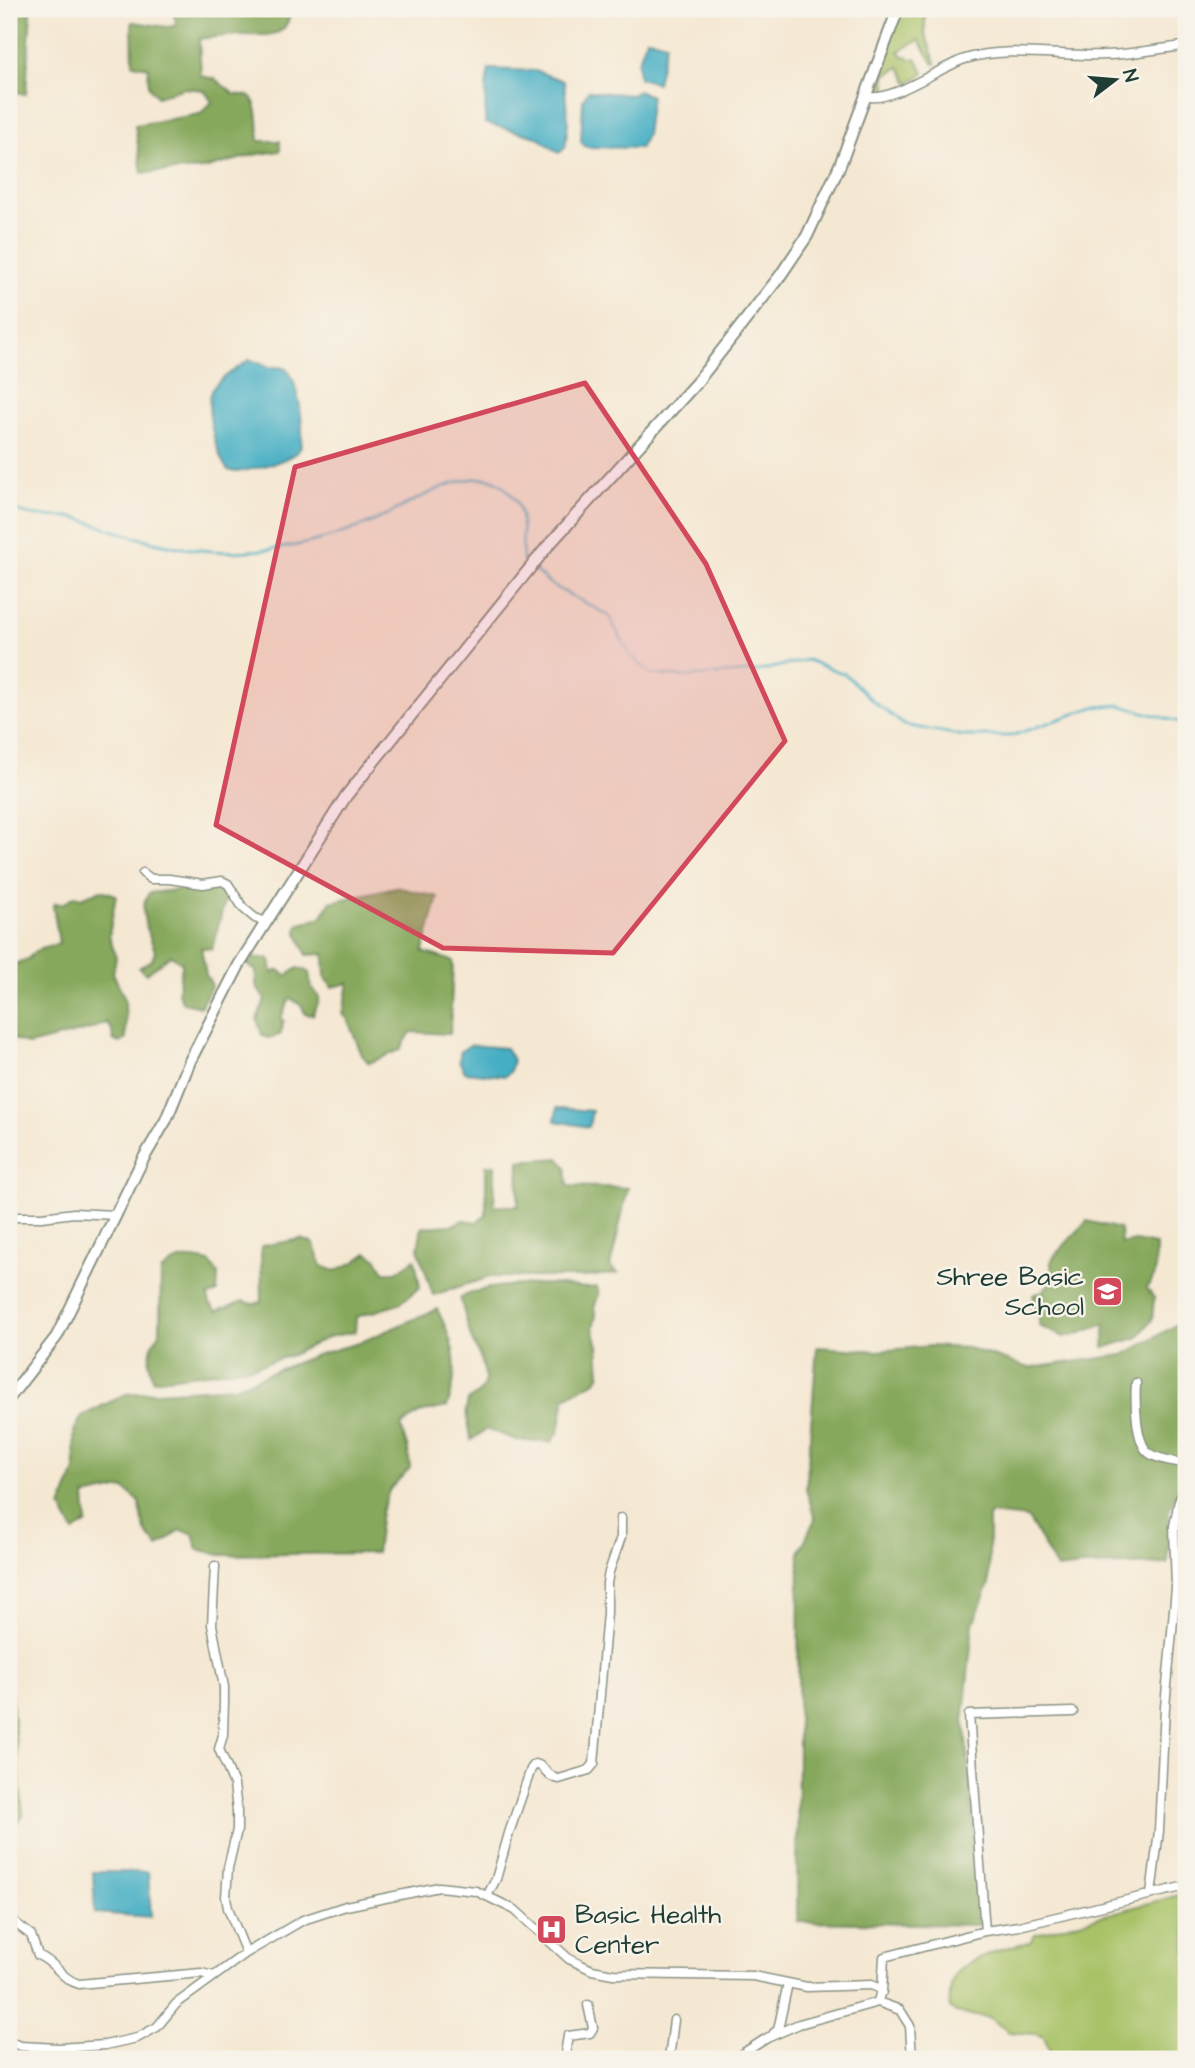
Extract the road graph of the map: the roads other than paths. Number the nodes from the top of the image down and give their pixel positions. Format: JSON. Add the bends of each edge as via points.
{"nodes":[{"id":1,"x":898,"y":9,"type":"edge"},
{"id":2,"x":1186,"y":46,"type":"edge"},
{"id":3,"x":866,"y":96,"type":"junction"},
{"id":4,"x":143,"y":873,"type":"dead end"},
{"id":5,"x":266,"y":922,"type":"junction"},
{"id":6,"x":115,"y":1215,"type":"junction"},
{"id":7,"x":9,"y":1217,"type":"edge"},
{"id":8,"x":1136,"y":1383,"type":"dead end"},
{"id":9,"x":9,"y":1398,"type":"edge"},
{"id":10,"x":1186,"y":1464,"type":"edge"},
{"id":11,"x":1186,"y":1480,"type":"edge"},
{"id":12,"x":621,"y":1518,"type":"dead end"},
{"id":13,"x":215,"y":1566,"type":"dead end"},
{"id":14,"x":1073,"y":1712,"type":"dead end"},
{"id":15,"x":1186,"y":1886,"type":"edge"},
{"id":16,"x":1151,"y":1894,"type":"junction"},
{"id":17,"x":488,"y":1896,"type":"junction"},
{"id":18,"x":9,"y":1918,"type":"edge"},
{"id":19,"x":985,"y":1931,"type":"junction"},
{"id":20,"x":246,"y":1953,"type":"junction"},
{"id":21,"x":214,"y":1976,"type":"junction"},
{"id":22,"x":788,"y":1983,"type":"junction"},
{"id":23,"x":882,"y":1992,"type":"junction"},
{"id":24,"x":878,"y":2002,"type":"junction"},
{"id":25,"x":588,"y":2005,"type":"dead end"},
{"id":26,"x":674,"y":2020,"type":"dead end"},
{"id":27,"x":768,"y":2038,"type":"junction"},
{"id":28,"x":9,"y":2044,"type":"edge"},
{"id":29,"x":12,"y":2059,"type":"edge"},
{"id":30,"x":568,"y":2059,"type":"edge"},
{"id":31,"x":669,"y":2059,"type":"edge"},
{"id":32,"x":734,"y":2059,"type":"edge"},
{"id":33,"x":912,"y":2059,"type":"edge"}],
"edges":[{"from":1,"to":3,"type":"main road"},
{"from":2,"to":3,"type":"street","via":[[1104,55],[974,57],[887,94]]},
{"from":3,"to":5,"type":"main road","via":[[807,236],[780,276],[671,412],[547,547],[346,796]]},
{"from":4,"to":5,"type":"street","via":[[151,879],[202,884],[222,881],[243,908]]},
{"from":5,"to":6,"type":"main road","via":[[239,965],[166,1121]]},
{"from":6,"to":7,"type":"street"},
{"from":6,"to":9,"type":"main road","via":[[57,1336]]},
{"from":8,"to":10,"type":"street","via":[[1143,1446],[1150,1454]]},
{"from":11,"to":16,"type":"street","via":[[1174,1525],[1176,1588]]},
{"from":12,"to":17,"type":"street","via":[[621,1537],[607,1583],[594,1764],[589,1770],[559,1779],[535,1764]]},
{"from":13,"to":20,"type":"street","via":[[212,1625],[225,1701],[219,1749],[234,1784],[237,1811],[226,1897]]},
{"from":14,"to":19,"type":"street","via":[[968,1715]]},
{"from":15,"to":16,"type":"street"},
{"from":16,"to":19,"type":"street"},
{"from":17,"to":20,"type":"street","via":[[464,1888],[439,1887],[346,1906],[303,1920]]},
{"from":17,"to":22,"type":"street","via":[[515,1910],[569,1959],[592,1970],[753,1976]]},
{"from":18,"to":21,"type":"street","via":[[30,1935],[38,1955],[79,1984],[201,1973]]},
{"from":19,"to":23,"type":"street","via":[[884,1957]]},
{"from":20,"to":21,"type":"street"},
{"from":21,"to":28,"type":"street","via":[[176,2004],[157,2027],[137,2038],[58,2048]]},
{"from":22,"to":23,"type":"street","via":[[820,1988],[871,1985]]},
{"from":22,"to":27,"type":"street","via":[[778,2030]]},
{"from":23,"to":24,"type":"street"},
{"from":24,"to":27,"type":"street","via":[[799,2024]]},
{"from":24,"to":33,"type":"street","via":[[900,2010],[910,2026]]},
{"from":25,"to":30,"type":"street","via":[[593,2028],[568,2036]]},
{"from":26,"to":31,"type":"street"},
{"from":27,"to":32,"type":"street"},
{"from":28,"to":29,"type":"street"}]}
